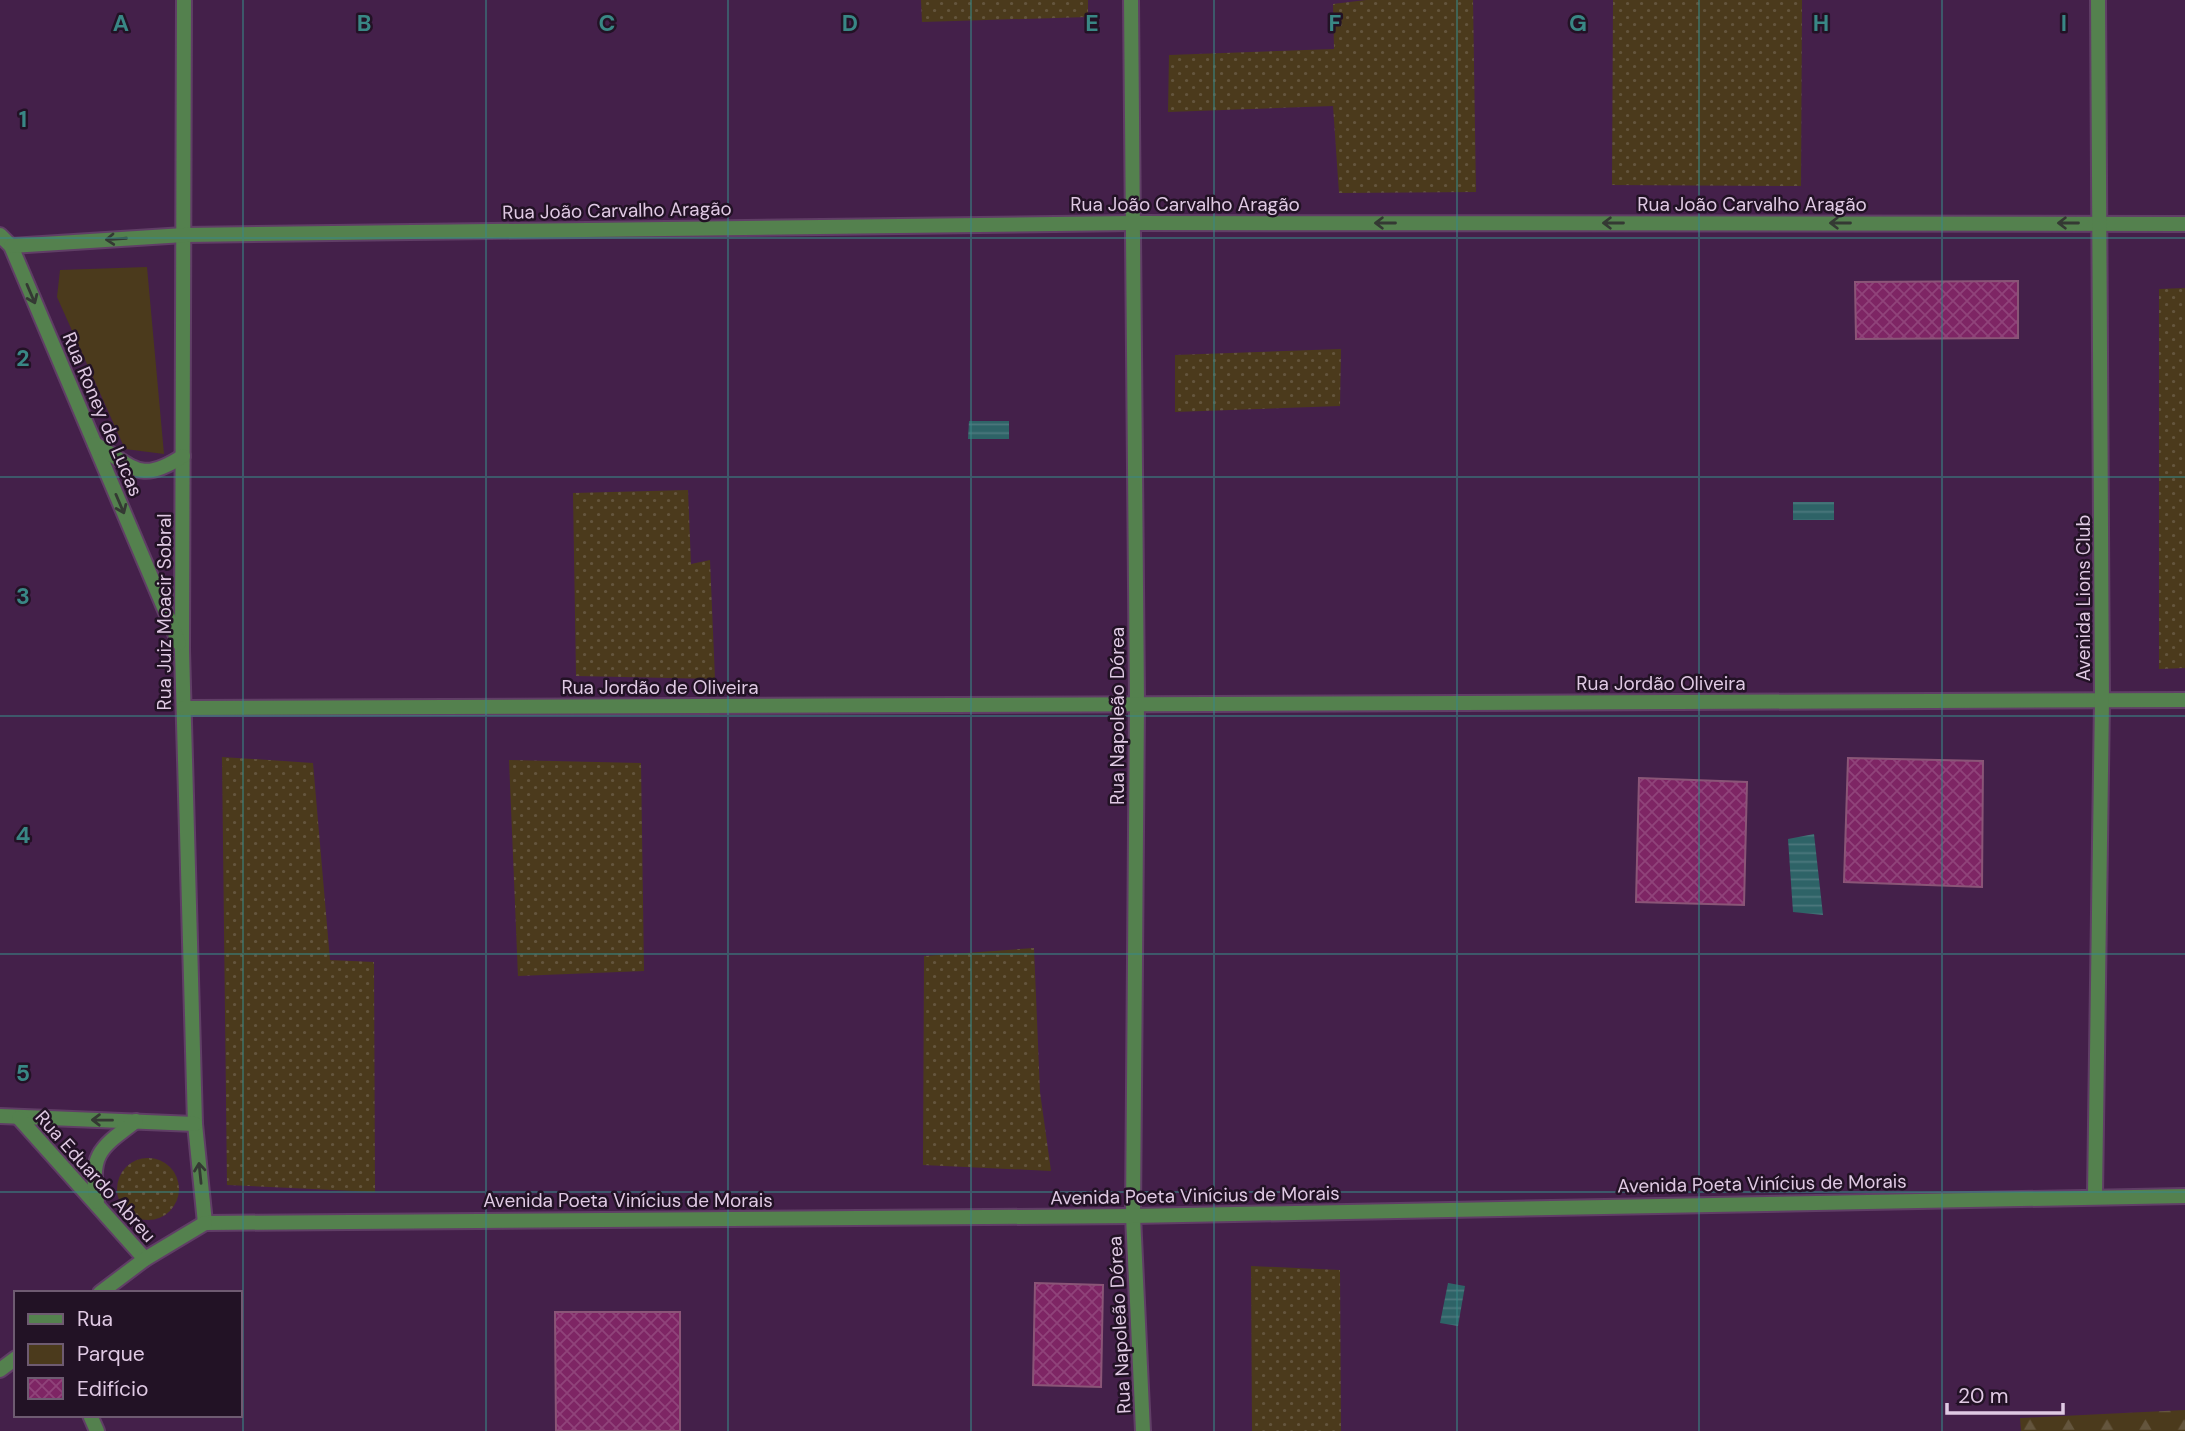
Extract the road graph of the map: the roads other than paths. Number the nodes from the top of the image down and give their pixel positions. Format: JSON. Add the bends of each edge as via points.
{"nodes":[{"id":1,"x":184,"y":0,"type":"edge"},
{"id":2,"x":1131,"y":0,"type":"edge"},
{"id":3,"x":2098,"y":0,"type":"edge"},
{"id":4,"x":1132,"y":223,"type":"junction"},
{"id":5,"x":2101,"y":223,"type":"junction"},
{"id":6,"x":2185,"y":224,"type":"edge"},
{"id":7,"x":0,"y":234,"type":"edge"},
{"id":8,"x":184,"y":235,"type":"junction"},
{"id":9,"x":11,"y":246,"type":"junction"},
{"id":10,"x":95,"y":444,"type":"junction"},
{"id":11,"x":183,"y":456,"type":"junction"},
{"id":12,"x":182,"y":650,"type":"junction"},
{"id":13,"x":2185,"y":700,"type":"edge"},
{"id":14,"x":2102,"y":701,"type":"junction"},
{"id":15,"x":1137,"y":703,"type":"junction"},
{"id":16,"x":184,"y":708,"type":"junction"},
{"id":17,"x":0,"y":1116,"type":"edge"},
{"id":18,"x":19,"y":1118,"type":"junction"},
{"id":19,"x":136,"y":1121,"type":"junction"},
{"id":20,"x":195,"y":1124,"type":"junction"},
{"id":21,"x":2095,"y":1195,"type":"junction"},
{"id":22,"x":2185,"y":1196,"type":"edge"},
{"id":23,"x":97,"y":1202,"type":"junction"},
{"id":24,"x":1133,"y":1216,"type":"junction"},
{"id":25,"x":205,"y":1223,"type":"junction"},
{"id":26,"x":145,"y":1259,"type":"junction"},
{"id":27,"x":103,"y":1291,"type":"edge"},
{"id":28,"x":1143,"y":1431,"type":"edge"}],
"edges":[{"from":1,"to":8,"type":"street","name":"Rua Juiz Moacir Sobral"},
{"from":2,"to":4,"type":"street","name":"Rua Napoleão Dórea"},
{"from":3,"to":5,"type":"street","name":"Avenida Lions Club"},
{"from":5,"to":4,"type":"street","name":"Rua João Carvalho Aragão","one_way":true},
{"from":4,"to":8,"type":"street","name":"Rua João Carvalho Aragão"},
{"from":4,"to":15,"type":"street","name":"Rua Napoleão Dórea"},
{"from":5,"to":6,"type":"street","name":"Rua João Carvalho Aragão"},
{"from":5,"to":14,"type":"street","name":"Avenida Lions Club"},
{"from":7,"to":9,"type":"street","name":"Rua Roney de Lucas"},
{"from":8,"to":9,"type":"street","name":"Rua João Carvalho Aragão","one_way":true},
{"from":8,"to":11,"type":"street","name":"Rua Juiz Moacir Sobral"},
{"from":9,"to":10,"type":"street","name":"Rua Roney de Lucas","one_way":true},
{"from":10,"to":11,"type":"street","via":[[143,473],[160,471]]},
{"from":10,"to":12,"type":"street","name":"Rua Roney de Lucas","one_way":true},
{"from":11,"to":12,"type":"street","name":"Rua Juiz Moacir Sobral"},
{"from":12,"to":16,"type":"street","name":"Rua Juiz Moacir Sobral"},
{"from":13,"to":14,"type":"street","name":"Rua Jordão Oliveira"},
{"from":14,"to":15,"type":"street","name":"Rua Jordão Oliveira"},
{"from":14,"to":21,"type":"street","name":"Avenida Lions Club"},
{"from":15,"to":16,"type":"street","name":"Rua Jordão de Oliveira"},
{"from":15,"to":24,"type":"street","name":"Rua Napoleão Dórea"},
{"from":16,"to":20,"type":"street","name":"Rua Juiz Moacir Sobral"},
{"from":17,"to":18,"type":"street","name":"Rua Eduardo Abreu"},
{"from":19,"to":18,"type":"street","name":"Rua Eduardo Abreu","one_way":true},
{"from":18,"to":23,"type":"street","name":"Rua Eduardo Abreu"},
{"from":19,"to":20,"type":"street","name":"Rua Eduardo Abreu"},
{"from":19,"to":23,"type":"street","via":[[105,1145],[92,1171]]},
{"from":25,"to":20,"type":"street","name":"Rua Juiz Moacir Sobral","one_way":true},
{"from":21,"to":22,"type":"street","name":"Avenida Poeta Vinícius de Morais"},
{"from":21,"to":24,"type":"street","name":"Avenida Poeta Vinícius de Morais"},
{"from":23,"to":26,"type":"street","name":"Rua Eduardo Abreu"},
{"from":24,"to":25,"type":"street","name":"Avenida Poeta Vinícius de Morais"},
{"from":24,"to":28,"type":"street","name":"Rua Napoleão Dórea"},
{"from":25,"to":26,"type":"street"},
{"from":26,"to":27,"type":"street"}]}
